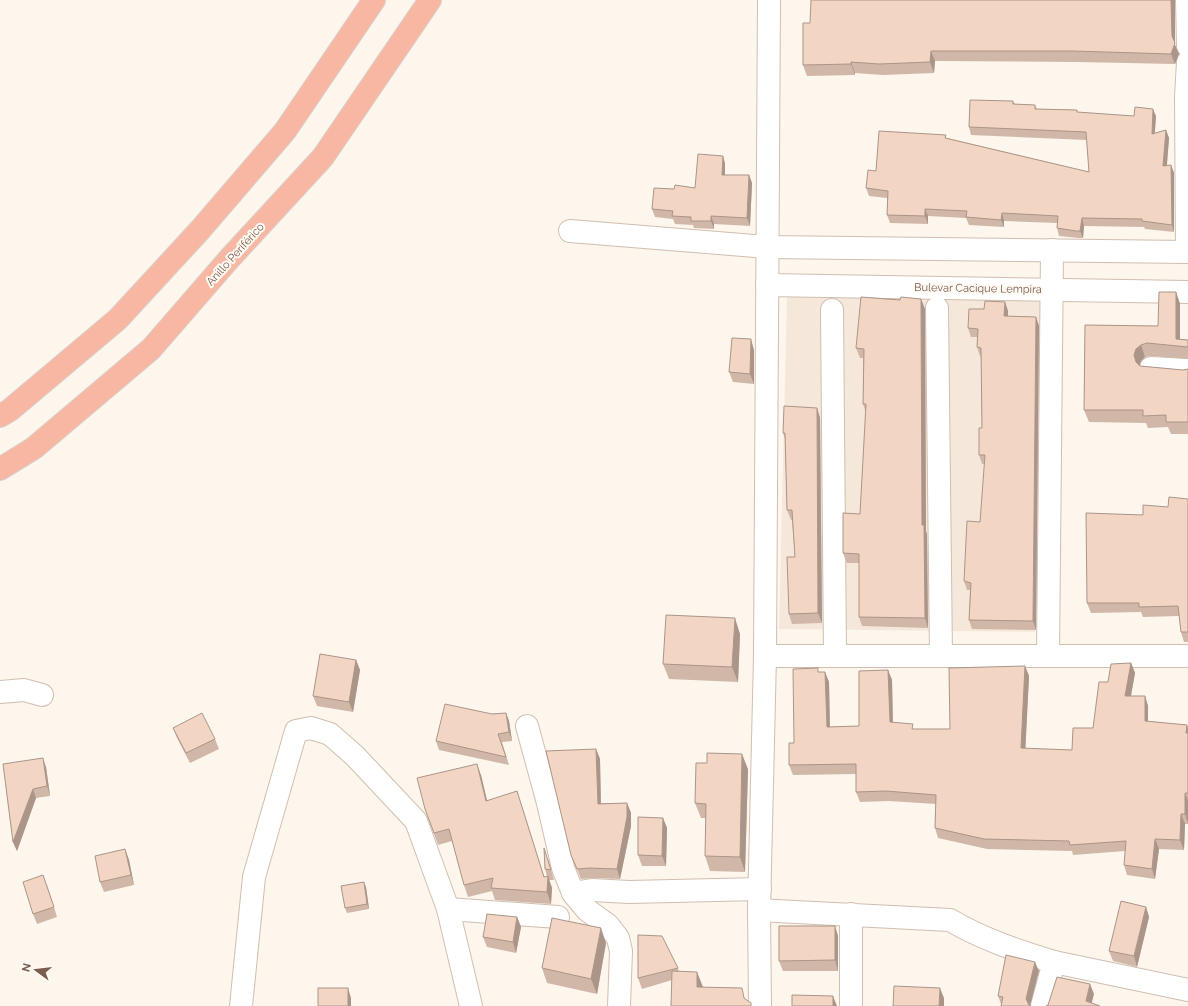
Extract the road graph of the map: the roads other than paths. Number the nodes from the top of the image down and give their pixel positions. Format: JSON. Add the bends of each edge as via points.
{"nodes":[{"id":1,"x":374,"y":0,"type":"edge"},
{"id":2,"x":430,"y":0,"type":"edge"},
{"id":3,"x":769,"y":0,"type":"edge"},
{"id":4,"x":1188,"y":0,"type":"edge"},
{"id":5,"x":1188,"y":46,"type":"edge"},
{"id":6,"x":1188,"y":62,"type":"edge"},
{"id":7,"x":570,"y":231,"type":"dead end"},
{"id":8,"x":768,"y":247,"type":"junction"},
{"id":9,"x":1052,"y":250,"type":"junction"},
{"id":10,"x":1188,"y":252,"type":"edge"},
{"id":11,"x":767,"y":285,"type":"junction"},
{"id":12,"x":1052,"y":289,"type":"junction"},
{"id":13,"x":1188,"y":292,"type":"edge"},
{"id":14,"x":937,"y":308,"type":"dead end"},
{"id":15,"x":832,"y":310,"type":"dead end"},
{"id":16,"x":1151,"y":368,"type":"edge"},
{"id":17,"x":1188,"y":370,"type":"edge"},
{"id":18,"x":0,"y":416,"type":"edge"},
{"id":19,"x":0,"y":469,"type":"edge"},
{"id":20,"x":1048,"y":655,"type":"junction"},
{"id":21,"x":764,"y":656,"type":"junction"},
{"id":22,"x":835,"y":656,"type":"junction"},
{"id":23,"x":941,"y":656,"type":"junction"},
{"id":24,"x":1188,"y":656,"type":"edge"},
{"id":25,"x":0,"y":692,"type":"edge"},
{"id":26,"x":42,"y":695,"type":"dead end"},
{"id":27,"x":527,"y":726,"type":"dead end"},
{"id":28,"x":760,"y":889,"type":"junction"},
{"id":29,"x":573,"y":893,"type":"junction"},
{"id":30,"x":448,"y":909,"type":"junction"},
{"id":31,"x":759,"y":910,"type":"junction"},
{"id":32,"x":851,"y":914,"type":"junction"},
{"id":33,"x":558,"y":917,"type":"dead end"},
{"id":34,"x":1054,"y":962,"type":"junction"},
{"id":35,"x":1188,"y":990,"type":"edge"},
{"id":36,"x":241,"y":1006,"type":"edge"},
{"id":37,"x":471,"y":1006,"type":"edge"},
{"id":38,"x":619,"y":1006,"type":"edge"},
{"id":39,"x":760,"y":1006,"type":"edge"},
{"id":40,"x":851,"y":1006,"type":"edge"},
{"id":41,"x":1042,"y":1006,"type":"edge"}],
"edges":[{"from":1,"to":18,"type":"highway","via":[[285,131],[200,230],[118,319]]},
{"from":2,"to":19,"type":"highway","name":"Anillo Periférico","via":[[323,157],[151,349],[34,448]]},
{"from":3,"to":8,"type":"street"},
{"from":4,"to":5,"type":"street"},
{"from":6,"to":10,"type":"street"},
{"from":7,"to":8,"type":"street"},
{"from":8,"to":9,"type":"street"},
{"from":8,"to":11,"type":"street"},
{"from":9,"to":10,"type":"street"},
{"from":9,"to":12,"type":"street"},
{"from":11,"to":12,"type":"street","name":"Bulevar Cacique Lempira"},
{"from":11,"to":21,"type":"street"},
{"from":12,"to":13,"type":"street","name":"Bulevar Cacique Lempira"},
{"from":12,"to":20,"type":"street"},
{"from":14,"to":23,"type":"street"},
{"from":15,"to":22,"type":"street"},
{"from":16,"to":17,"type":"street"},
{"from":20,"to":23,"type":"street"},
{"from":20,"to":24,"type":"street"},
{"from":21,"to":22,"type":"street"},
{"from":21,"to":28,"type":"street"},
{"from":22,"to":23,"type":"street"},
{"from":25,"to":26,"type":"street","via":[[24,690]]},
{"from":27,"to":29,"type":"street","via":[[563,868]]},
{"from":28,"to":29,"type":"street","via":[[629,892],[592,890]]},
{"from":28,"to":31,"type":"street"},
{"from":29,"to":38,"type":"street","via":[[587,910],[608,925],[618,938]]},
{"from":30,"to":33,"type":"street"},
{"from":30,"to":36,"type":"street","via":[[416,821],[355,756],[330,734],[311,728],[296,731],[254,878]]},
{"from":30,"to":37,"type":"street"},
{"from":31,"to":32,"type":"street"},
{"from":31,"to":39,"type":"street"},
{"from":32,"to":34,"type":"street","via":[[950,920],[1009,947]]},
{"from":32,"to":40,"type":"street"},
{"from":34,"to":35,"type":"street"},
{"from":34,"to":41,"type":"street"}]}
